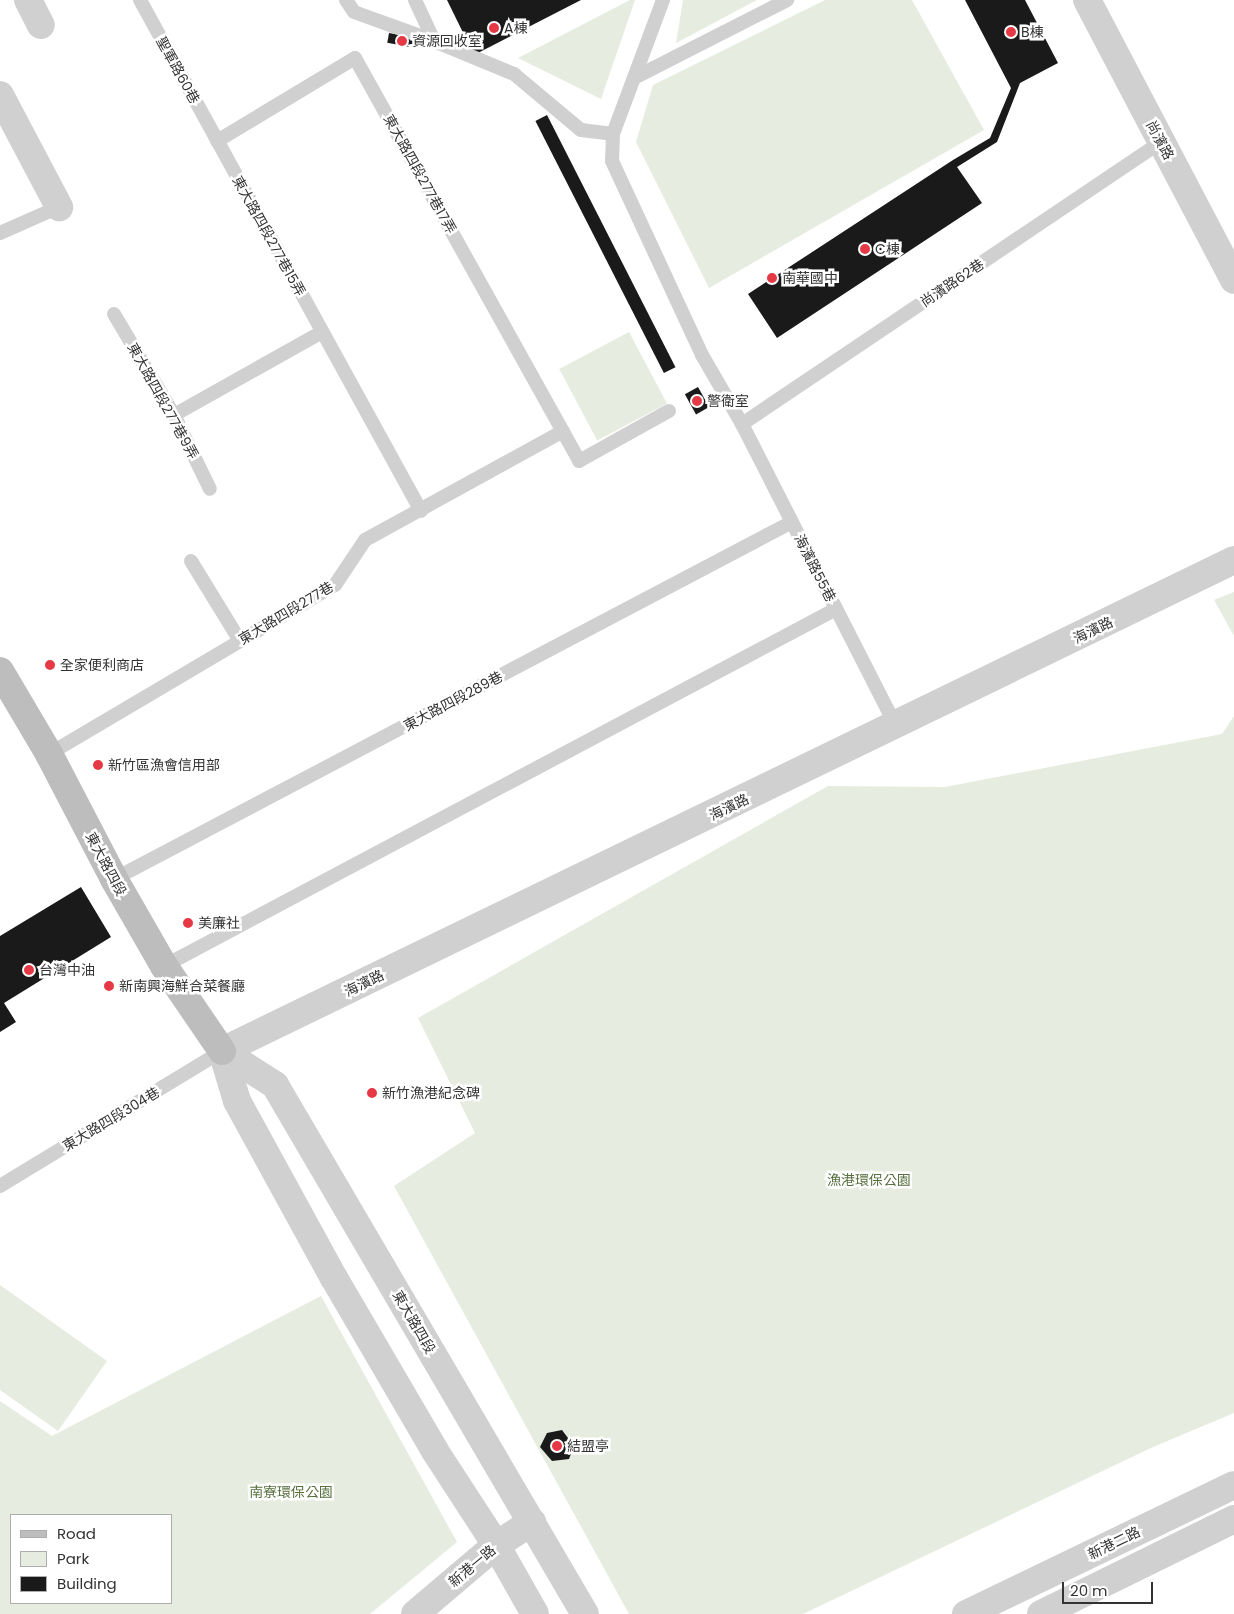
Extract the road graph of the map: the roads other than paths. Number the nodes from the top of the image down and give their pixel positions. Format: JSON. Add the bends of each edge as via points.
{"nodes":[{"id":1,"x":28,"y":0,"type":"edge"},
{"id":2,"x":140,"y":0,"type":"edge"},
{"id":3,"x":346,"y":0,"type":"edge"},
{"id":4,"x":415,"y":0,"type":"edge"},
{"id":5,"x":663,"y":0,"type":"edge"},
{"id":6,"x":788,"y":0,"type":"edge"},
{"id":7,"x":1087,"y":0,"type":"edge"},
{"id":8,"x":41,"y":25,"type":"dead end"},
{"id":9,"x":434,"y":41,"type":"junction"},
{"id":10,"x":634,"y":78,"type":"junction"},
{"id":11,"x":0,"y":95,"type":"edge"},
{"id":12,"x":613,"y":134,"type":"junction"},
{"id":13,"x":217,"y":141,"type":"junction"},
{"id":14,"x":1161,"y":142,"type":"junction"},
{"id":15,"x":59,"y":207,"type":"joint"},
{"id":16,"x":0,"y":233,"type":"edge"},
{"id":17,"x":1227,"y":251,"type":"edge"},
{"id":18,"x":1234,"y":280,"type":"edge"},
{"id":19,"x":114,"y":314,"type":"dead end"},
{"id":20,"x":322,"y":332,"type":"junction"},
{"id":21,"x":669,"y":411,"type":"dead end"},
{"id":22,"x":174,"y":416,"type":"junction"},
{"id":23,"x":742,"y":424,"type":"junction"},
{"id":24,"x":563,"y":431,"type":"junction"},
{"id":25,"x":210,"y":489,"type":"dead end"},
{"id":26,"x":421,"y":511,"type":"junction"},
{"id":27,"x":792,"y":522,"type":"junction"},
{"id":28,"x":1234,"y":560,"type":"edge"},
{"id":29,"x":192,"y":561,"type":"dead end"},
{"id":30,"x":836,"y":610,"type":"junction"},
{"id":31,"x":240,"y":641,"type":"junction"},
{"id":32,"x":0,"y":671,"type":"edge"},
{"id":33,"x":896,"y":726,"type":"junction"},
{"id":34,"x":49,"y":754,"type":"junction"},
{"id":35,"x":114,"y":879,"type":"junction"},
{"id":36,"x":164,"y":966,"type":"junction"},
{"id":37,"x":222,"y":1051,"type":"junction"},
{"id":38,"x":0,"y":1186,"type":"edge"},
{"id":39,"x":1232,"y":1490,"type":"edge"},
{"id":40,"x":1234,"y":1518,"type":"edge"},
{"id":41,"x":532,"y":1522,"type":"junction"},
{"id":42,"x":496,"y":1545,"type":"junction"},
{"id":43,"x":415,"y":1614,"type":"edge"},
{"id":44,"x":535,"y":1614,"type":"edge"},
{"id":45,"x":585,"y":1614,"type":"edge"},
{"id":46,"x":966,"y":1614,"type":"edge"},
{"id":47,"x":1041,"y":1614,"type":"edge"}],
"edges":[{"from":1,"to":8,"type":"street"},
{"from":2,"to":13,"type":"lane","name":"聖軍路60巷"},
{"from":3,"to":9,"type":"lane","via":[[354,12]]},
{"from":4,"to":9,"type":"lane"},
{"from":5,"to":10,"type":"lane","name":"海濱路55巷"},
{"from":6,"to":10,"type":"lane"},
{"from":7,"to":14,"type":"street","name":"尚濱路"},
{"from":9,"to":12,"type":"lane","via":[[514,74],[581,130]]},
{"from":10,"to":12,"type":"lane","name":"海濱路55巷"},
{"from":11,"to":15,"type":"street"},
{"from":12,"to":23,"type":"lane","name":"海濱路55巷","via":[[612,161],[702,355]]},
{"from":13,"to":20,"type":"lane","name":"東大路四段277巷15弄"},
{"from":13,"to":24,"type":"lane","name":"東大路四段277巷17弄","via":[[355,58]]},
{"from":14,"to":17,"type":"street","name":"尚濱路"},
{"from":14,"to":23,"type":"lane","name":"尚濱路62巷"},
{"from":15,"to":16,"type":"lane"},
{"from":17,"to":18,"type":"street","name":"尚濱路"},
{"from":19,"to":22,"type":"lane","name":"東大路四段277巷9弄"},
{"from":20,"to":22,"type":"lane"},
{"from":20,"to":26,"type":"lane","name":"東大路四段277巷15弄"},
{"from":21,"to":24,"type":"lane","via":[[579,461]]},
{"from":22,"to":25,"type":"lane","name":"東大路四段277巷9弄"},
{"from":23,"to":27,"type":"lane","name":"海濱路55巷"},
{"from":24,"to":26,"type":"lane","name":"東大路四段277巷"},
{"from":26,"to":31,"type":"lane","name":"東大路四段277巷","via":[[365,540],[336,584]]},
{"from":27,"to":30,"type":"lane","name":"海濱路55巷"},
{"from":27,"to":35,"type":"lane","name":"東大路四段289巷"},
{"from":28,"to":33,"type":"street","name":"海濱路"},
{"from":29,"to":31,"type":"lane"},
{"from":30,"to":33,"type":"lane","name":"海濱路55巷"},
{"from":30,"to":36,"type":"lane"},
{"from":31,"to":34,"type":"lane","name":"東大路四段277巷"},
{"from":32,"to":34,"type":"main road","name":"東大路四段"},
{"from":33,"to":37,"type":"street","name":"海濱路"},
{"from":34,"to":35,"type":"main road","name":"東大路四段"},
{"from":35,"to":36,"type":"main road","name":"東大路四段"},
{"from":36,"to":37,"type":"main road","name":"東大路四段"},
{"from":37,"to":38,"type":"lane","name":"東大路四段304巷"},
{"from":37,"to":41,"type":"street","name":"東大路四段","via":[[274,1084]]},
{"from":37,"to":42,"type":"street","name":"東大路四段","via":[[237,1101],[334,1278],[435,1451]]},
{"from":39,"to":46,"type":"street","name":"新港二路"},
{"from":40,"to":47,"type":"street"},
{"from":41,"to":42,"type":"street","name":"新港一路"},
{"from":41,"to":45,"type":"street","name":"東大路四段"},
{"from":42,"to":43,"type":"street","name":"新港一路"},
{"from":42,"to":44,"type":"street","name":"東大路四段"}]}
